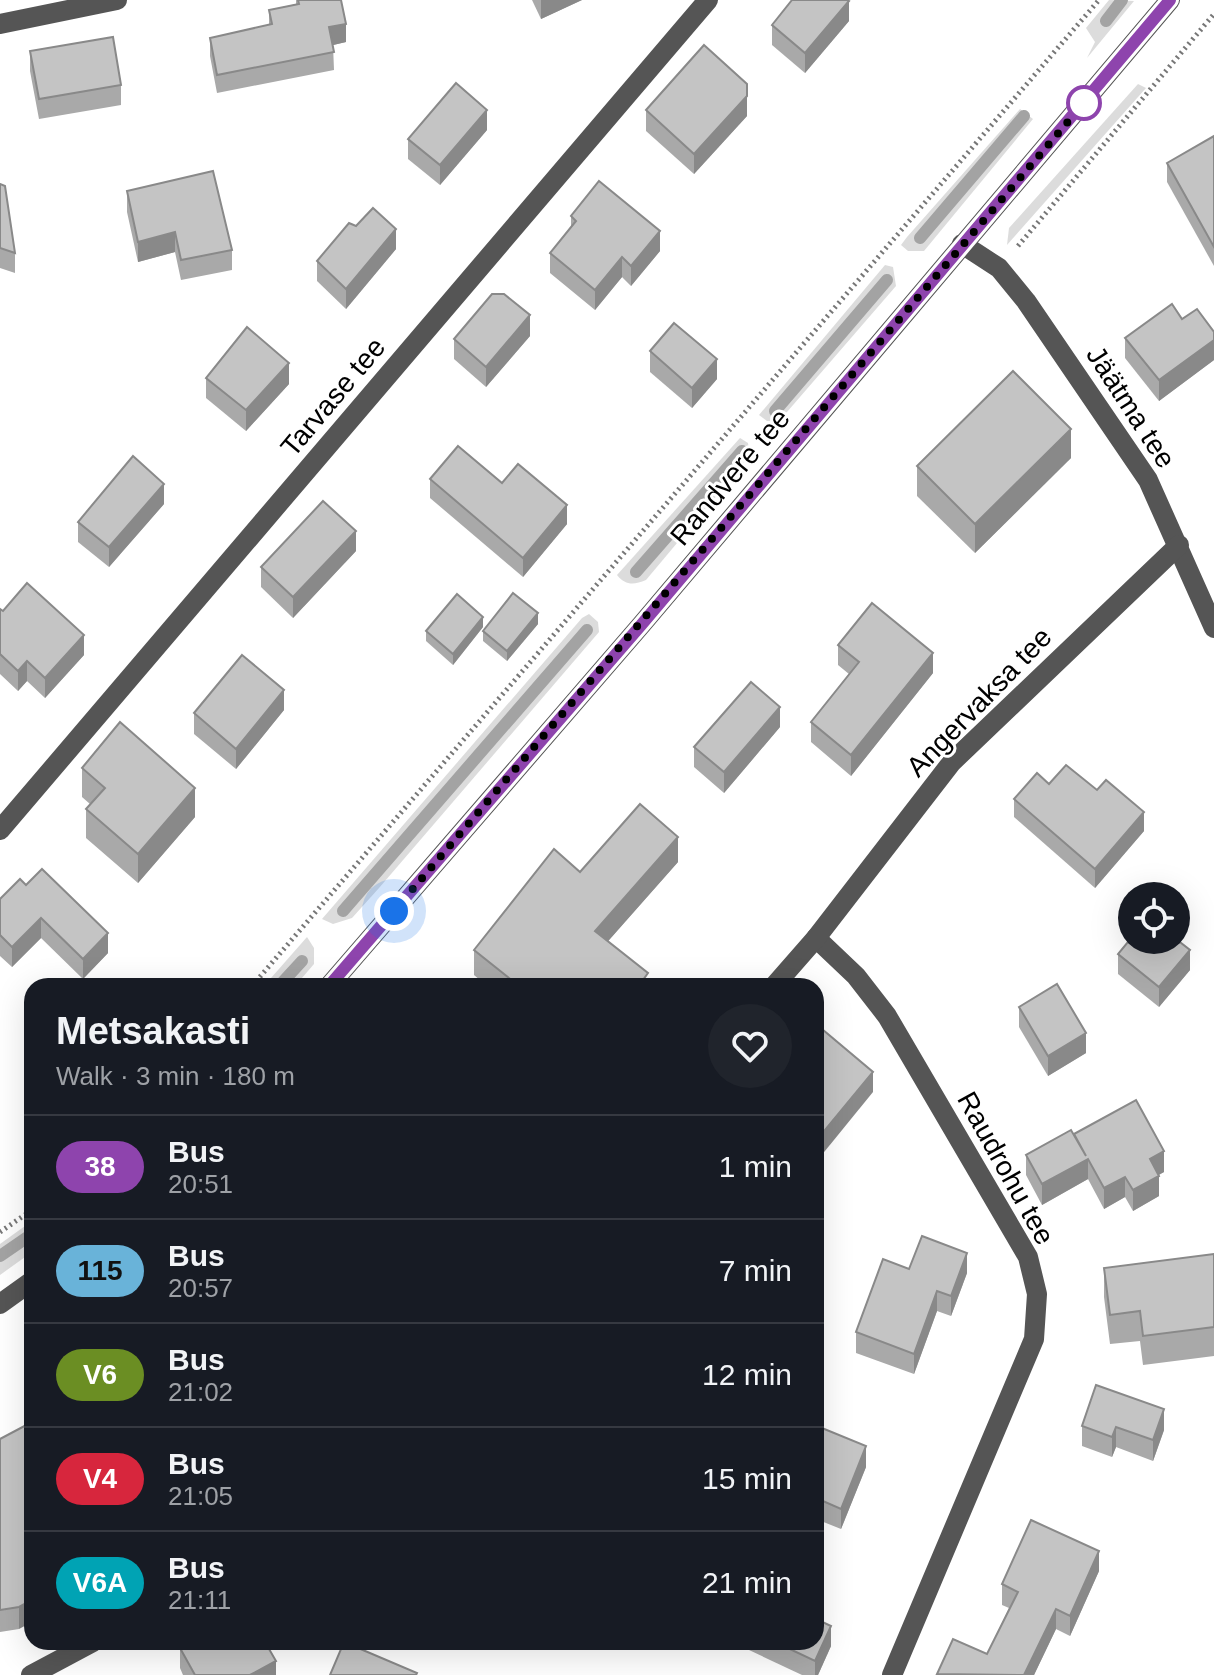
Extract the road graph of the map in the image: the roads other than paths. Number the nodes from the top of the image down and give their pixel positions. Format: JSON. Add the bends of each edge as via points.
{"nodes":[{"id":1,"x":117,"y":0,"type":"edge"},
{"id":2,"x":708,"y":0,"type":"edge"},
{"id":3,"x":1170,"y":0,"type":"edge"},
{"id":4,"x":0,"y":24,"type":"edge"},
{"id":5,"x":962,"y":244,"type":"junction"},
{"id":6,"x":1179,"y":545,"type":"junction"},
{"id":7,"x":1214,"y":628,"type":"edge"},
{"id":8,"x":0,"y":830,"type":"edge"},
{"id":9,"x":816,"y":938,"type":"junction"},
{"id":10,"x":336,"y":978,"type":"edge"},
{"id":11,"x":781,"y":978,"type":"edge"},
{"id":12,"x":24,"y":1287,"type":"edge"},
{"id":13,"x":0,"y":1304,"type":"edge"},
{"id":14,"x":78,"y":1650,"type":"edge"},
{"id":15,"x":31,"y":1675,"type":"edge"},
{"id":16,"x":892,"y":1675,"type":"edge"}],
"edges":[{"from":1,"to":4,"type":"street"},
{"from":2,"to":8,"type":"street","name":"Tarvase tee"},
{"from":3,"to":5,"type":"street","name":"Randvere tee"},
{"from":5,"to":6,"type":"street","name":"Jäätma tee","via":[[999,268],[1026,301],[1148,480]]},
{"from":5,"to":10,"type":"street","name":"Randvere tee"},
{"from":6,"to":7,"type":"street","name":"Jäätma tee"},
{"from":6,"to":9,"type":"street","name":"Angervaksa tee","via":[[952,762]]},
{"from":9,"to":11,"type":"street","name":"Angervaksa tee"},
{"from":9,"to":16,"type":"street","name":"Raudrohu tee","via":[[856,976],[887,1016],[1028,1257],[1037,1294],[1034,1339]]},
{"from":12,"to":13,"type":"street"},
{"from":14,"to":15,"type":"street"}]}
